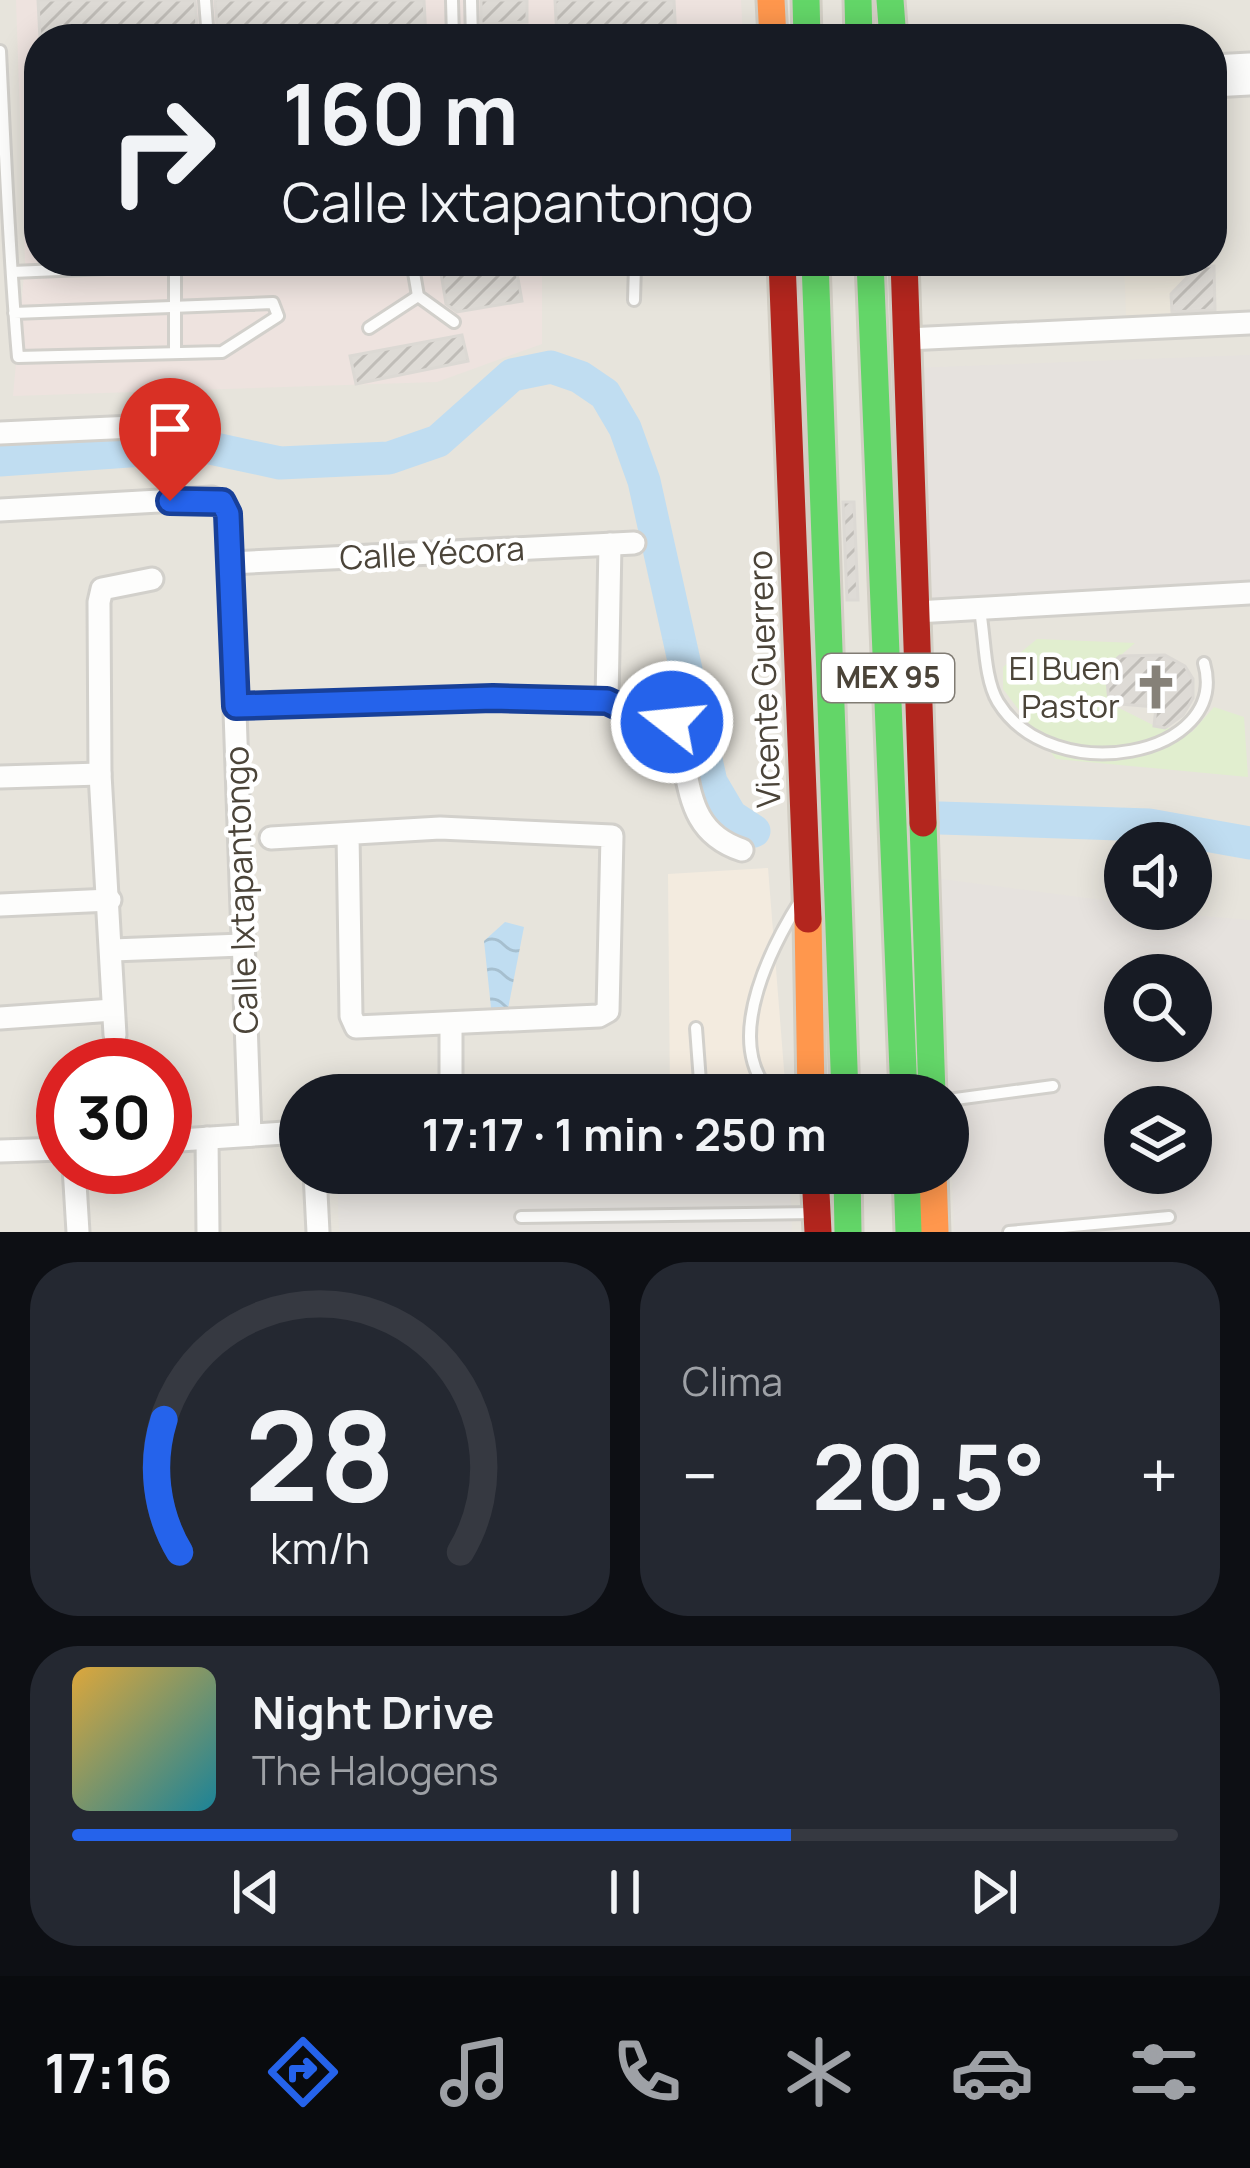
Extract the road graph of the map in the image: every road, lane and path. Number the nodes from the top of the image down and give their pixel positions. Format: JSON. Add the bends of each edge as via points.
{"nodes":[{"id":1,"x":0,"y":51,"type":"edge"},
{"id":2,"x":11,"y":272,"type":"junction"},
{"id":3,"x":24,"y":272,"type":"edge"},
{"id":4,"x":174,"y":276,"type":"edge"},
{"id":5,"x":415,"y":276,"type":"edge"},
{"id":6,"x":635,"y":276,"type":"edge"},
{"id":7,"x":783,"y":276,"type":"edge"},
{"id":8,"x":816,"y":276,"type":"edge"},
{"id":9,"x":871,"y":276,"type":"edge"},
{"id":10,"x":905,"y":276,"type":"edge"},
{"id":11,"x":418,"y":296,"type":"junction"},
{"id":12,"x":634,"y":300,"type":"dead end"},
{"id":13,"x":172,"y":307,"type":"junction"},
{"id":14,"x":14,"y":314,"type":"junction"},
{"id":15,"x":454,"y":322,"type":"dead end"},
{"id":16,"x":1250,"y":323,"type":"edge"},
{"id":17,"x":369,"y":328,"type":"dead end"},
{"id":18,"x":907,"y":339,"type":"junction"},
{"id":19,"x":175,"y":353,"type":"junction"},
{"id":20,"x":910,"y":417,"type":"junction"},
{"id":21,"x":878,"y":420,"type":"junction"},
{"id":22,"x":178,"y":425,"type":"dead end"},
{"id":23,"x":0,"y":434,"type":"edge"},
{"id":24,"x":0,"y":510,"type":"edge"},
{"id":25,"x":634,"y":543,"type":"dead end"},
{"id":26,"x":610,"y":544,"type":"junction"},
{"id":27,"x":230,"y":563,"type":"junction"},
{"id":28,"x":152,"y":579,"type":"dead end"},
{"id":29,"x":1250,"y":593,"type":"edge"},
{"id":30,"x":980,"y":610,"type":"junction"},
{"id":31,"x":916,"y":612,"type":"junction"},
{"id":32,"x":1204,"y":663,"type":"dead end"},
{"id":33,"x":607,"y":701,"type":"junction"},
{"id":34,"x":236,"y":706,"type":"junction"},
{"id":35,"x":100,"y":774,"type":"junction"},
{"id":36,"x":0,"y":777,"type":"edge"},
{"id":37,"x":348,"y":834,"type":"junction"},
{"id":38,"x":272,"y":838,"type":"dead end"},
{"id":39,"x":742,"y":850,"type":"dead end"},
{"id":40,"x":807,"y":891,"type":"junction"},
{"id":41,"x":110,"y":900,"type":"junction"},
{"id":42,"x":0,"y":905,"type":"edge"},
{"id":43,"x":242,"y":945,"type":"junction"},
{"id":44,"x":112,"y":950,"type":"junction"},
{"id":45,"x":113,"y":1010,"type":"junction"},
{"id":46,"x":0,"y":1018,"type":"edge"},
{"id":47,"x":451,"y":1024,"type":"junction"},
{"id":48,"x":696,"y":1028,"type":"dead end"},
{"id":49,"x":116,"y":1035,"type":"dead end"},
{"id":50,"x":451,"y":1074,"type":"edge"},
{"id":51,"x":699,"y":1074,"type":"edge"},
{"id":52,"x":756,"y":1074,"type":"edge"},
{"id":53,"x":811,"y":1074,"type":"edge"},
{"id":54,"x":844,"y":1074,"type":"edge"},
{"id":55,"x":903,"y":1074,"type":"edge"},
{"id":56,"x":931,"y":1074,"type":"edge"},
{"id":57,"x":1053,"y":1086,"type":"dead end"},
{"id":58,"x":969,"y":1097,"type":"edge"},
{"id":59,"x":279,"y":1133,"type":"edge"},
{"id":60,"x":250,"y":1135,"type":"junction"},
{"id":61,"x":207,"y":1138,"type":"junction"},
{"id":62,"x":192,"y":1139,"type":"edge"},
{"id":63,"x":36,"y":1150,"type":"edge"},
{"id":64,"x":0,"y":1151,"type":"edge"},
{"id":65,"x":76,"y":1194,"type":"edge"},
{"id":66,"x":316,"y":1194,"type":"edge"},
{"id":67,"x":844,"y":1194,"type":"edge"},
{"id":68,"x":908,"y":1194,"type":"edge"},
{"id":69,"x":933,"y":1194,"type":"edge"},
{"id":70,"x":521,"y":1217,"type":"dead end"},
{"id":71,"x":1169,"y":1217,"type":"dead end"},
{"id":72,"x":818,"y":1222,"type":"edge"},
{"id":73,"x":78,"y":1232,"type":"edge"},
{"id":74,"x":208,"y":1232,"type":"edge"},
{"id":75,"x":317,"y":1232,"type":"edge"},
{"id":76,"x":848,"y":1232,"type":"edge"},
{"id":77,"x":909,"y":1232,"type":"edge"},
{"id":78,"x":934,"y":1232,"type":"edge"},
{"id":79,"x":1009,"y":1232,"type":"edge"}],
"edges":[{"from":1,"to":2,"type":"lane"},
{"from":2,"to":3,"type":"lane"},
{"from":2,"to":14,"type":"lane"},
{"from":4,"to":13,"type":"lane"},
{"from":5,"to":11,"type":"lane"},
{"from":6,"to":12,"type":"lane"},
{"from":7,"to":40,"type":"main road","name":"Vicente Guerrero"},
{"from":8,"to":54,"type":"main road","number":"MEX 95"},
{"from":9,"to":21,"type":"main road","number":"MEX 95"},
{"from":10,"to":18,"type":"main road"},
{"from":11,"to":15,"type":"lane"},
{"from":11,"to":17,"type":"lane"},
{"from":13,"to":14,"type":"lane"},
{"from":13,"to":19,"type":"lane"},
{"from":13,"to":19,"type":"lane","via":[[273,303],[278,316],[232,350]]},
{"from":14,"to":19,"type":"lane","via":[[24,360]]},
{"from":16,"to":18,"type":"street"},
{"from":18,"to":20,"type":"main road"},
{"from":20,"to":21,"type":"main road"},
{"from":20,"to":31,"type":"main road"},
{"from":21,"to":55,"type":"main road","number":"MEX 95"},
{"from":22,"to":23,"type":"street"},
{"from":24,"to":27,"type":"street","name":"Calle Ixtapantongo","via":[[222,502]]},
{"from":25,"to":26,"type":"street","name":"Calle Yécora"},
{"from":26,"to":27,"type":"street","name":"Calle Yécora"},
{"from":26,"to":33,"type":"street"},
{"from":27,"to":34,"type":"street","name":"Calle Ixtapantongo"},
{"from":28,"to":35,"type":"street","via":[[113,584],[98,602]]},
{"from":29,"to":30,"type":"street"},
{"from":30,"to":31,"type":"street"},
{"from":30,"to":32,"type":"lane","via":[[995,698],[1014,723],[1057,750],[1128,753],[1167,738],[1194,718],[1209,679]]},
{"from":31,"to":56,"type":"main road"},
{"from":33,"to":34,"type":"street"},
{"from":33,"to":39,"type":"street","via":[[666,712],[696,814],[721,843]]},
{"from":34,"to":43,"type":"street","name":"Calle Ixtapantongo"},
{"from":35,"to":36,"type":"street"},
{"from":35,"to":41,"type":"street"},
{"from":37,"to":38,"type":"street"},
{"from":37,"to":47,"type":"street","via":[[356,1027]]},
{"from":37,"to":47,"type":"street","via":[[440,828],[612,836],[608,1011]]},
{"from":40,"to":52,"type":"lane","via":[[769,950],[752,1012]]},
{"from":40,"to":53,"type":"main road","name":"Vicente Guerrero"},
{"from":41,"to":42,"type":"street"},
{"from":41,"to":44,"type":"street"},
{"from":43,"to":44,"type":"street"},
{"from":43,"to":60,"type":"street","name":"Calle Ixtapantongo"},
{"from":44,"to":45,"type":"street"},
{"from":45,"to":46,"type":"street"},
{"from":45,"to":49,"type":"street"},
{"from":47,"to":50,"type":"street"},
{"from":48,"to":51,"type":"lane"},
{"from":57,"to":58,"type":"lane"},
{"from":59,"to":60,"type":"street"},
{"from":60,"to":61,"type":"street"},
{"from":61,"to":62,"type":"street"},
{"from":61,"to":74,"type":"street"},
{"from":63,"to":64,"type":"street"},
{"from":65,"to":73,"type":"street"},
{"from":66,"to":75,"type":"street"},
{"from":67,"to":76,"type":"main road"},
{"from":68,"to":77,"type":"main road"},
{"from":69,"to":78,"type":"main road"},
{"from":70,"to":72,"type":"lane"},
{"from":71,"to":79,"type":"lane"}]}
